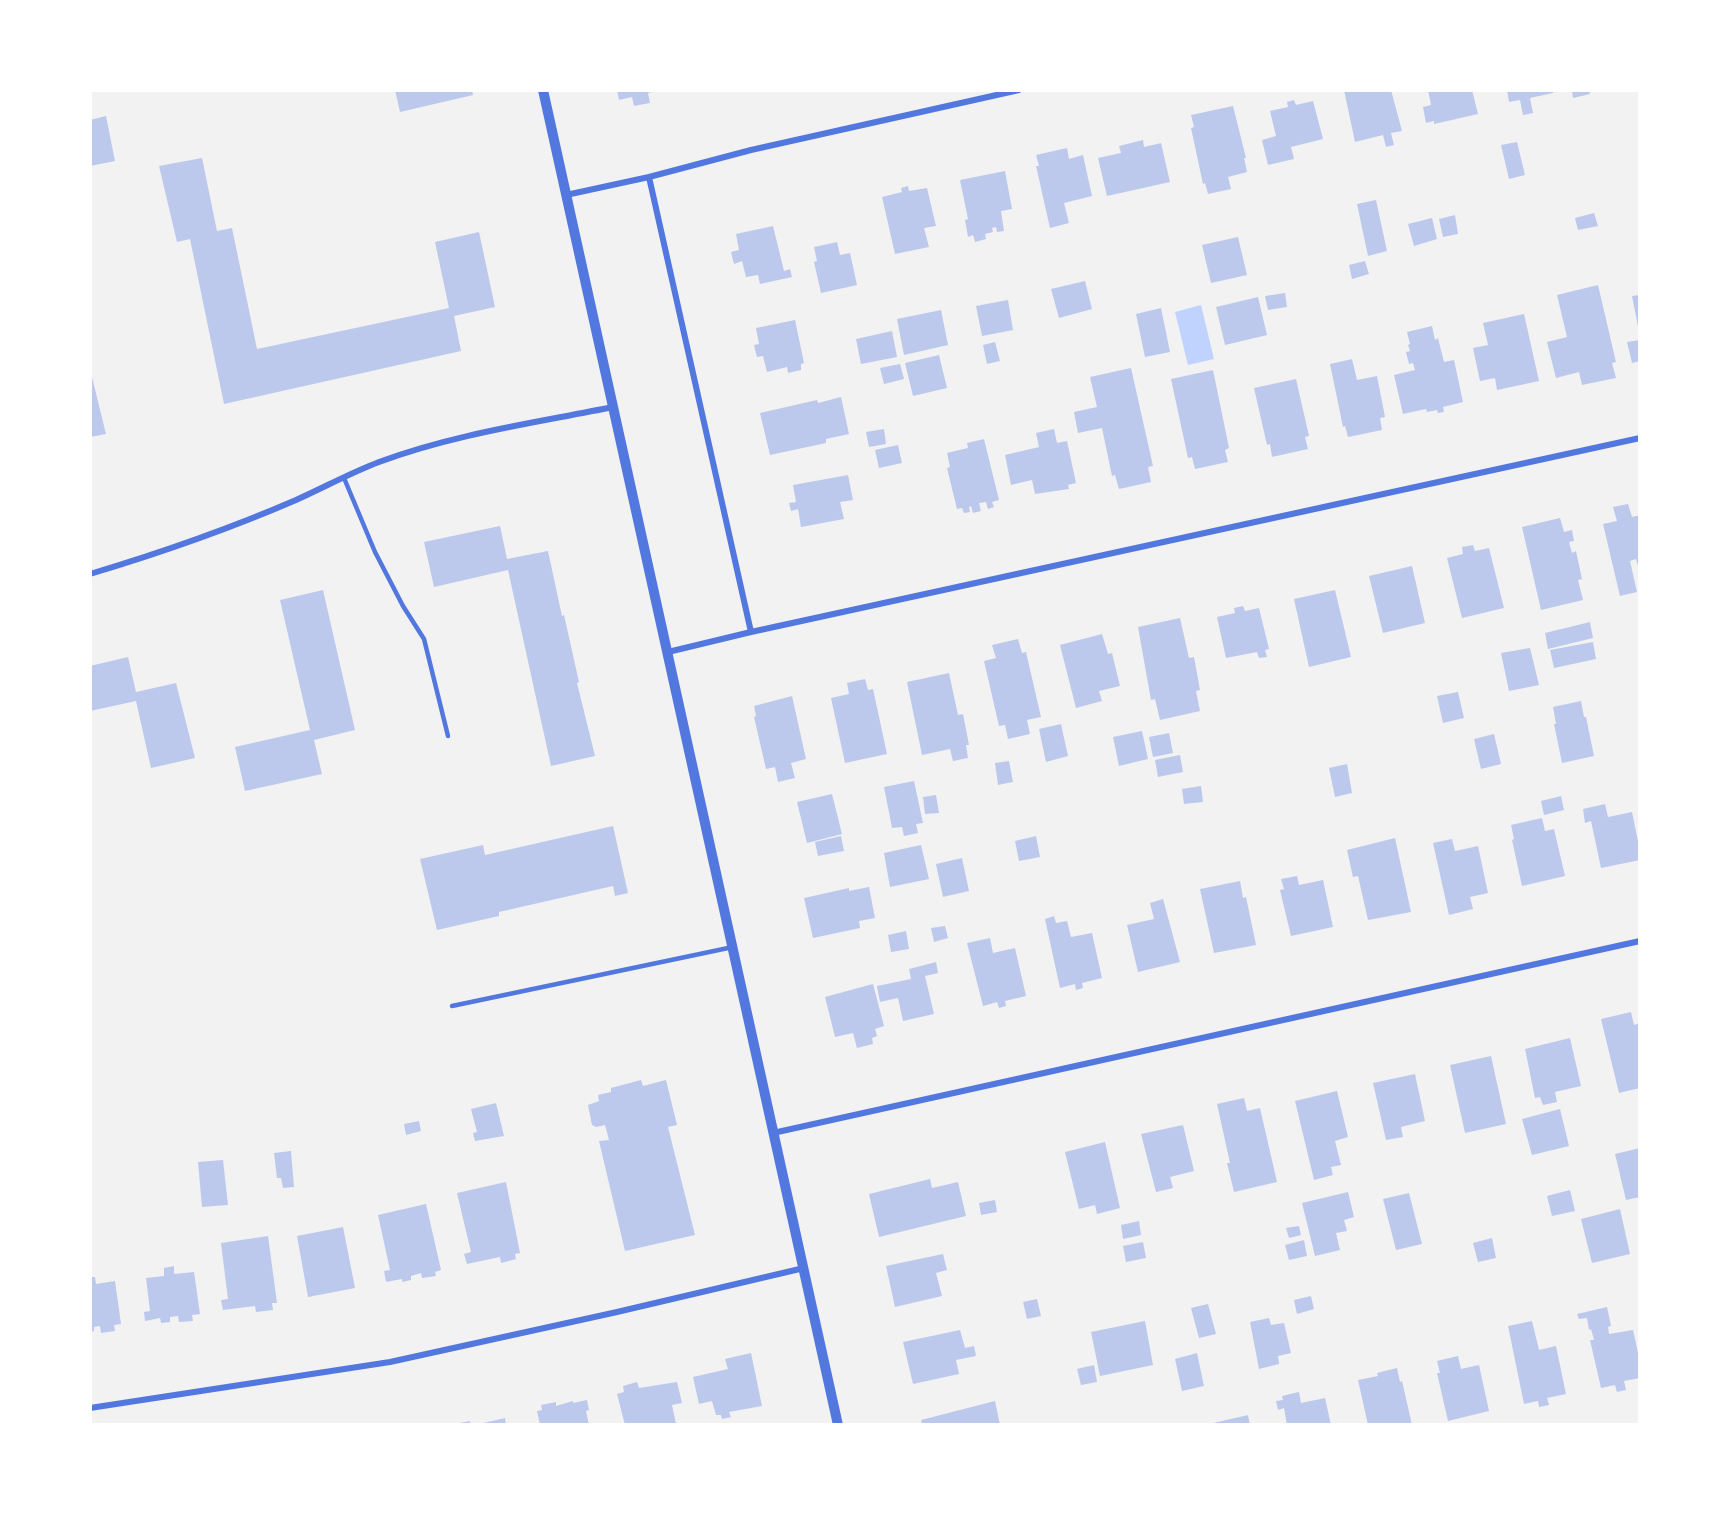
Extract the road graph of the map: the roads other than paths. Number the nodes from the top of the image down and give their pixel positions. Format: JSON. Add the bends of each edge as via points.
{"nodes":[{"id":1,"x":543,"y":90,"type":"edge"},
{"id":2,"x":1019,"y":90,"type":"edge"},
{"id":3,"x":649,"y":177,"type":"junction"},
{"id":4,"x":566,"y":195,"type":"junction"},
{"id":5,"x":614,"y":407,"type":"junction"},
{"id":6,"x":1640,"y":438,"type":"edge"},
{"id":7,"x":344,"y":478,"type":"junction"},
{"id":8,"x":90,"y":574,"type":"edge"},
{"id":9,"x":751,"y":632,"type":"junction"},
{"id":10,"x":668,"y":652,"type":"junction"},
{"id":11,"x":448,"y":736,"type":"dead end"},
{"id":12,"x":1640,"y":941,"type":"edge"},
{"id":13,"x":733,"y":948,"type":"junction"},
{"id":14,"x":452,"y":1006,"type":"dead end"},
{"id":15,"x":773,"y":1133,"type":"junction"},
{"id":16,"x":804,"y":1268,"type":"junction"},
{"id":17,"x":90,"y":1408,"type":"edge"},
{"id":18,"x":838,"y":1425,"type":"edge"}],
"edges":[{"from":1,"to":4,"type":"street"},
{"from":2,"to":3,"type":"street"},
{"from":3,"to":4,"type":"street"},
{"from":3,"to":9,"type":"street"},
{"from":4,"to":5,"type":"street"},
{"from":5,"to":7,"type":"street","via":[[457,438],[377,463]]},
{"from":5,"to":10,"type":"street"},
{"from":6,"to":9,"type":"street"},
{"from":7,"to":8,"type":"street","via":[[171,550]]},
{"from":7,"to":11,"type":"lane","via":[[375,552],[424,639]]},
{"from":9,"to":10,"type":"street"},
{"from":10,"to":13,"type":"street"},
{"from":12,"to":15,"type":"street"},
{"from":13,"to":14,"type":"lane"},
{"from":13,"to":15,"type":"street"},
{"from":15,"to":16,"type":"street"},
{"from":16,"to":17,"type":"street","via":[[390,1362]]},
{"from":16,"to":18,"type":"street"}]}
